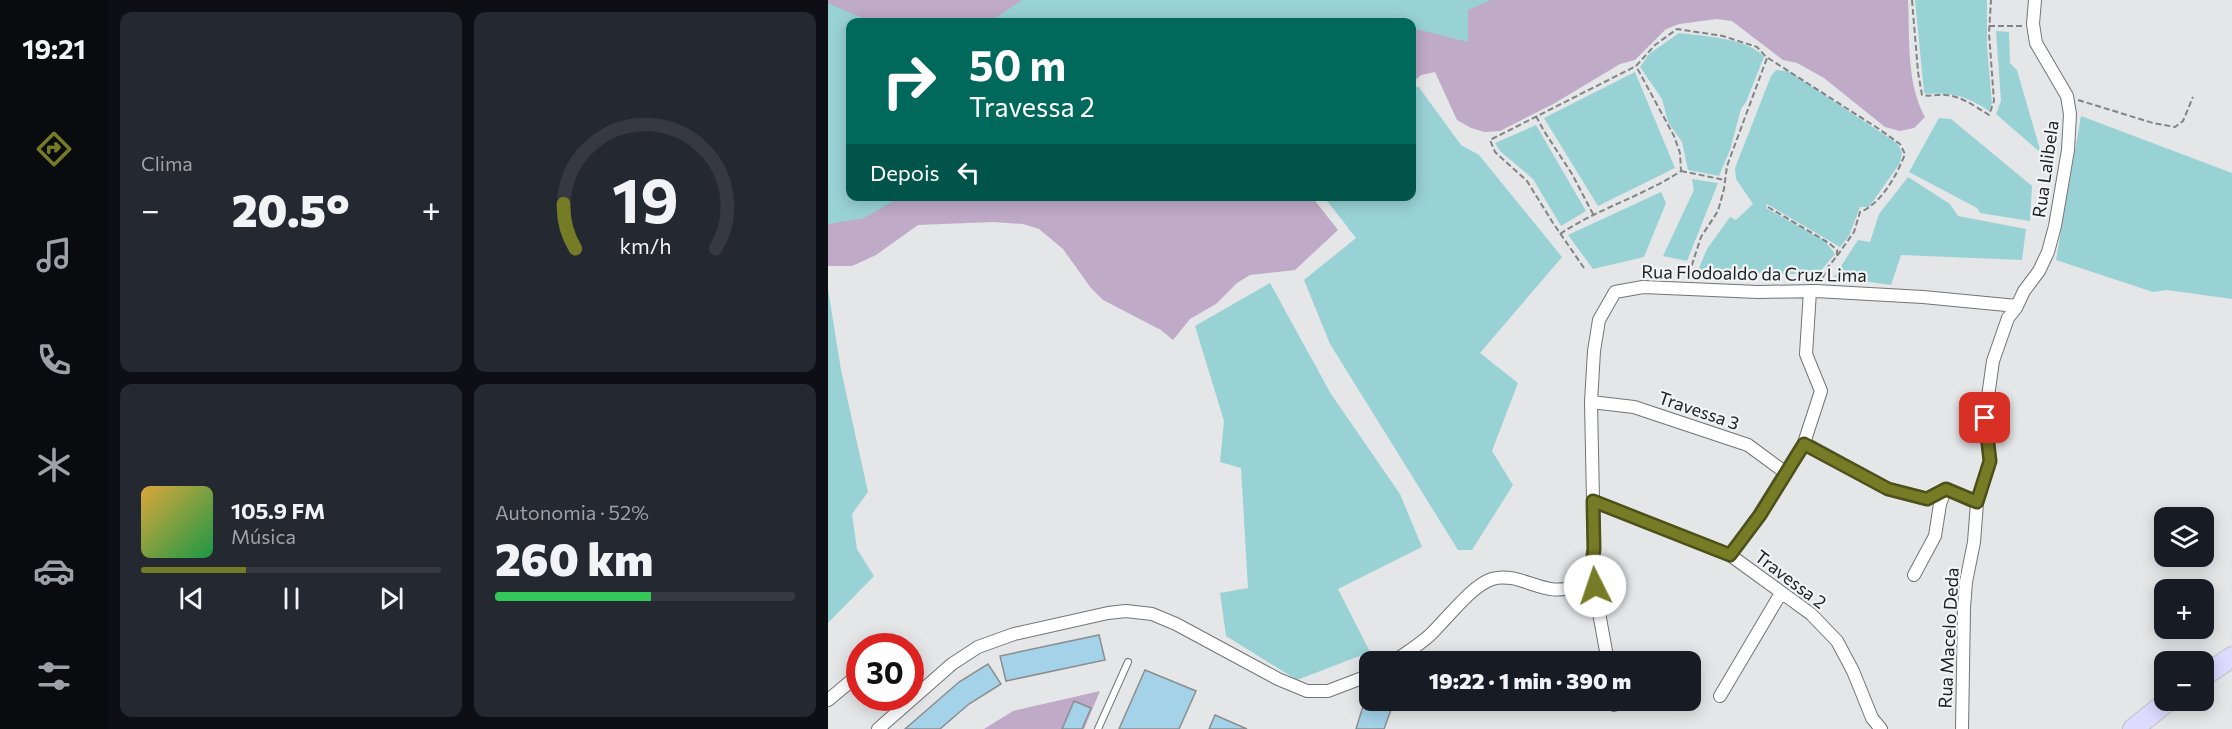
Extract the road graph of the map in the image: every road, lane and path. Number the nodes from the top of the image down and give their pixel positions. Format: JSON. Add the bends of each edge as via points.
{"nodes":[{"id":1,"x":1912,"y":0,"type":"edge"},
{"id":2,"x":1991,"y":0,"type":"edge"},
{"id":3,"x":2035,"y":0,"type":"edge"},
{"id":4,"x":1989,"y":26,"type":"junction"},
{"id":5,"x":2033,"y":26,"type":"junction"},
{"id":6,"x":1767,"y":58,"type":"junction"},
{"id":7,"x":1636,"y":66,"type":"junction"},
{"id":8,"x":2067,"y":96,"type":"junction"},
{"id":9,"x":2193,"y":97,"type":"dead end"},
{"id":10,"x":1536,"y":116,"type":"junction"},
{"id":11,"x":1681,"y":171,"type":"junction"},
{"id":12,"x":1725,"y":180,"type":"junction"},
{"id":13,"x":1768,"y":207,"type":"dead end"},
{"id":14,"x":1593,"y":214,"type":"junction"},
{"id":15,"x":1560,"y":234,"type":"junction"},
{"id":16,"x":1837,"y":256,"type":"junction"},
{"id":17,"x":1584,"y":268,"type":"dead end"},
{"id":18,"x":1684,"y":288,"type":"junction"},
{"id":19,"x":1813,"y":291,"type":"junction"},
{"id":20,"x":2017,"y":306,"type":"junction"},
{"id":21,"x":1592,"y":402,"type":"junction"},
{"id":22,"x":1804,"y":444,"type":"junction"},
{"id":23,"x":1786,"y":473,"type":"junction"},
{"id":24,"x":1946,"y":489,"type":"junction"},
{"id":25,"x":1593,"y":501,"type":"junction"},
{"id":26,"x":1977,"y":502,"type":"junction"},
{"id":27,"x":1730,"y":555,"type":"junction"},
{"id":28,"x":1591,"y":569,"type":"junction"},
{"id":29,"x":1914,"y":575,"type":"dead end"},
{"id":30,"x":1781,"y":593,"type":"junction"},
{"id":31,"x":1410,"y":651,"type":"edge"},
{"id":32,"x":1606,"y":651,"type":"edge"},
{"id":33,"x":2232,"y":657,"type":"edge"},
{"id":34,"x":1128,"y":662,"type":"dead end"},
{"id":35,"x":2214,"y":669,"type":"edge"},
{"id":36,"x":1359,"y":679,"type":"edge"},
{"id":37,"x":846,"y":685,"type":"edge"},
{"id":38,"x":1720,"y":696,"type":"dead end"},
{"id":39,"x":828,"y":700,"type":"edge"},
{"id":40,"x":2155,"y":711,"type":"edge"},
{"id":41,"x":878,"y":729,"type":"edge"},
{"id":42,"x":1098,"y":729,"type":"edge"},
{"id":43,"x":1881,"y":729,"type":"edge"},
{"id":44,"x":1962,"y":729,"type":"edge"},
{"id":45,"x":2133,"y":729,"type":"edge"}],
"edges":[{"from":1,"to":4,"type":"path","via":[[1922,95],[1965,100],[1989,115],[1994,101]]},
{"from":2,"to":4,"type":"path"},
{"from":3,"to":5,"type":"street","name":"Rua Lalibela"},
{"from":4,"to":5,"type":"path"},
{"from":5,"to":8,"type":"street","name":"Rua Lalibela","via":[[2038,49]]},
{"from":6,"to":7,"type":"path","via":[[1757,47],[1723,36],[1677,29]]},
{"from":6,"to":12,"type":"path"},
{"from":6,"to":16,"type":"path","via":[[1879,129],[1900,144],[1905,154],[1872,207],[1860,212],[1854,232]]},
{"from":7,"to":10,"type":"path"},
{"from":7,"to":11,"type":"path","via":[[1674,136]]},
{"from":8,"to":9,"type":"path","via":[[2172,127],[2183,121]]},
{"from":8,"to":20,"type":"street","name":"Rua Lalibela","via":[[2068,150],[2055,226],[2044,261]]},
{"from":10,"to":14,"type":"path"},
{"from":10,"to":15,"type":"path","via":[[1490,140],[1495,152],[1527,181]]},
{"from":11,"to":12,"type":"path"},
{"from":11,"to":14,"type":"path","via":[[1659,186]]},
{"from":12,"to":18,"type":"path","via":[[1718,211],[1701,237]]},
{"from":13,"to":16,"type":"path","via":[[1829,243],[1837,250]]},
{"from":14,"to":15,"type":"path"},
{"from":15,"to":17,"type":"path"},
{"from":16,"to":19,"type":"path"},
{"from":18,"to":19,"type":"street","name":"Rua Flodoaldo da Cruz Lima"},
{"from":18,"to":21,"type":"street","name":"Rua Flodoaldo da Cruz Lima","via":[[1615,292],[1595,334]]},
{"from":19,"to":20,"type":"street","name":"Rua Flodoaldo da Cruz Lima"},
{"from":19,"to":22,"type":"street","via":[[1806,354],[1821,391]]},
{"from":20,"to":26,"type":"street","name":"Rua Macelo Deda","via":[[2008,318],[1993,362],[1985,418],[1990,461]]},
{"from":21,"to":23,"type":"street","name":"Travessa 3","via":[[1634,407],[1748,445]]},
{"from":21,"to":25,"type":"street","name":"Rua Flodoaldo da Cruz Lima"},
{"from":22,"to":23,"type":"street"},
{"from":22,"to":24,"type":"street","via":[[1888,489],[1927,499]]},
{"from":23,"to":27,"type":"street"},
{"from":24,"to":26,"type":"street"},
{"from":24,"to":29,"type":"street","via":[[1935,536]]},
{"from":25,"to":27,"type":"street","name":"Travessa 2"},
{"from":25,"to":28,"type":"street","name":"Rua Flodoaldo da Cruz Lima"},
{"from":26,"to":44,"type":"street","name":"Rua Macelo Deda","via":[[1964,608]]},
{"from":27,"to":30,"type":"street","name":"Travessa 2"},
{"from":28,"to":31,"type":"street","via":[[1578,584],[1561,590],[1508,579],[1485,582]]},
{"from":28,"to":32,"type":"street","name":"Rua Flodoaldo da Cruz Lima"},
{"from":30,"to":38,"type":"street"},
{"from":30,"to":43,"type":"street","name":"Travessa 2","via":[[1837,641],[1872,718]]},
{"from":33,"to":35,"type":"main road"},
{"from":34,"to":42,"type":"lane"},
{"from":36,"to":41,"type":"street","via":[[1328,692],[1307,691],[1176,624],[1152,614],[1126,611],[1014,634],[978,647],[952,664]]},
{"from":37,"to":39,"type":"street"},
{"from":40,"to":45,"type":"main road"}]}
